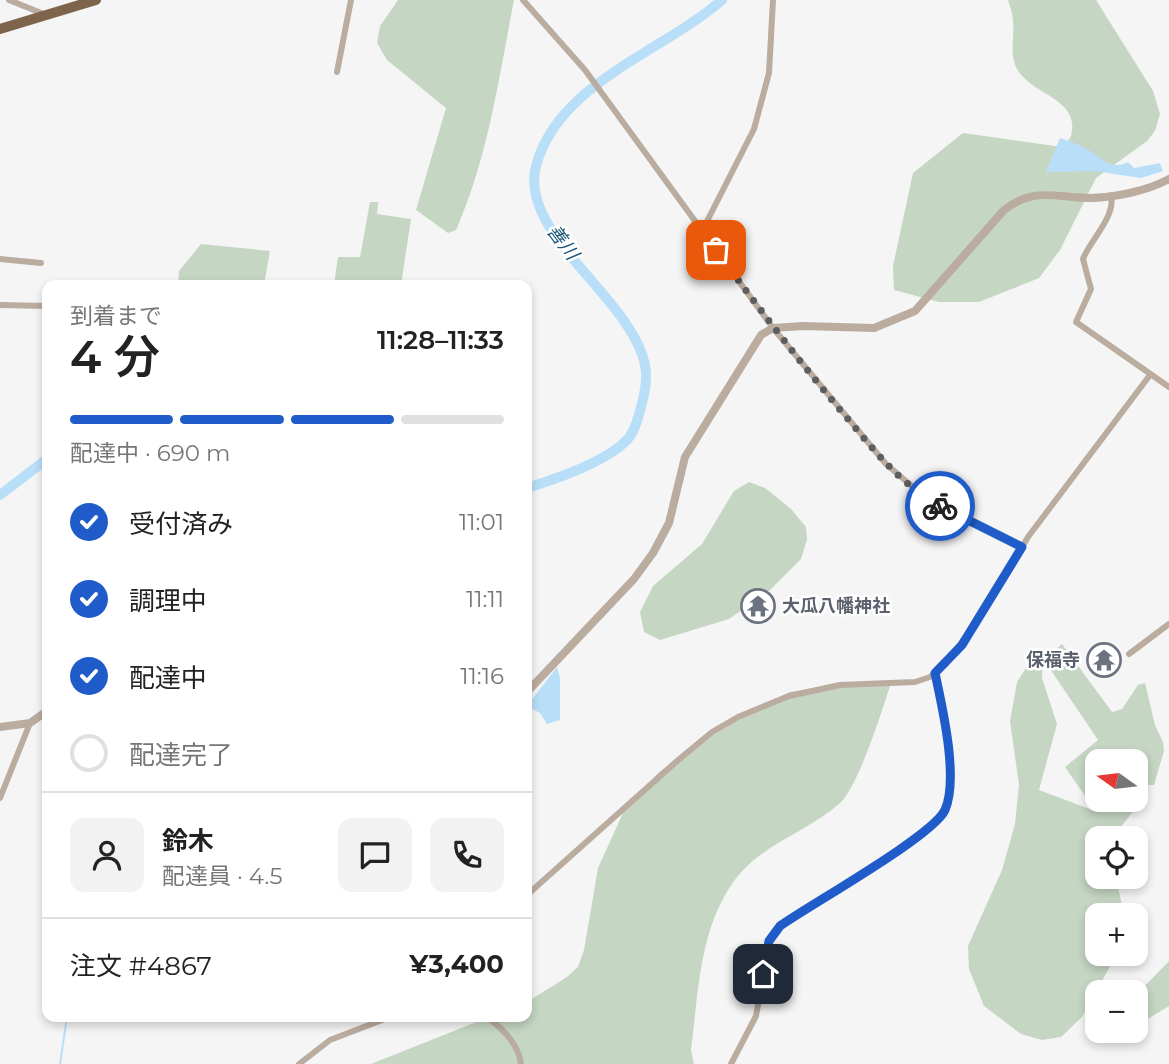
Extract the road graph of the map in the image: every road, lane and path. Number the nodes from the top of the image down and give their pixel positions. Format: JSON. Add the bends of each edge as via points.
{"nodes":[{"id":1,"x":9,"y":0,"type":"edge"},
{"id":2,"x":96,"y":0,"type":"edge"},
{"id":3,"x":351,"y":0,"type":"edge"},
{"id":4,"x":523,"y":0,"type":"edge"},
{"id":5,"x":773,"y":0,"type":"edge"},
{"id":6,"x":46,"y":15,"type":"junction"},
{"id":7,"x":0,"y":29,"type":"edge"},
{"id":8,"x":337,"y":72,"type":"dead end"},
{"id":9,"x":1169,"y":179,"type":"edge"},
{"id":10,"x":1111,"y":195,"type":"junction"},
{"id":11,"x":702,"y":231,"type":"junction"},
{"id":12,"x":0,"y":258,"type":"edge"},
{"id":13,"x":41,"y":263,"type":"dead end"},
{"id":14,"x":0,"y":305,"type":"edge"},
{"id":15,"x":42,"y":306,"type":"edge"},
{"id":16,"x":773,"y":328,"type":"junction"},
{"id":17,"x":1150,"y":375,"type":"junction"},
{"id":18,"x":1169,"y":387,"type":"edge"},
{"id":19,"x":1022,"y":547,"type":"junction"},
{"id":20,"x":1169,"y":624,"type":"edge"},
{"id":21,"x":1129,"y":654,"type":"dead end"},
{"id":22,"x":935,"y":673,"type":"junction"},
{"id":23,"x":532,"y":687,"type":"edge"},
{"id":24,"x":42,"y":715,"type":"edge"},
{"id":25,"x":30,"y":723,"type":"junction"},
{"id":26,"x":0,"y":727,"type":"edge"},
{"id":27,"x":0,"y":798,"type":"edge"},
{"id":28,"x":532,"y":891,"type":"edge"},
{"id":29,"x":377,"y":1022,"type":"edge"},
{"id":30,"x":494,"y":1022,"type":"edge"},
{"id":31,"x":299,"y":1064,"type":"edge"},
{"id":32,"x":521,"y":1064,"type":"edge"},
{"id":33,"x":731,"y":1064,"type":"edge"}],
"edges":[{"from":1,"to":6,"type":"street"},
{"from":2,"to":6,"type":"highway"},
{"from":3,"to":8,"type":"street"},
{"from":4,"to":11,"type":"street","via":[[585,70]]},
{"from":5,"to":11,"type":"street","via":[[769,74],[754,129]]},
{"from":6,"to":7,"type":"highway"},
{"from":9,"to":10,"type":"street"},
{"from":10,"to":16,"type":"street","via":[[1031,195],[1017,200],[915,311],[874,328]]},
{"from":10,"to":17,"type":"street","via":[[1107,216],[1083,259],[1091,289],[1076,322]]},
{"from":11,"to":16,"type":"street"},
{"from":12,"to":13,"type":"street"},
{"from":14,"to":15,"type":"street"},
{"from":16,"to":19,"type":"street","via":[[910,487]]},
{"from":16,"to":23,"type":"street","via":[[761,335],[685,457],[669,523],[653,553]]},
{"from":17,"to":18,"type":"street"},
{"from":17,"to":19,"type":"street"},
{"from":19,"to":22,"type":"street","via":[[962,645]]},
{"from":20,"to":21,"type":"street"},
{"from":22,"to":28,"type":"street","via":[[915,682],[840,685],[789,696],[738,717],[677,761]]},
{"from":22,"to":33,"type":"street","via":[[950,782],[945,810],[925,832],[780,926],[769,941],[756,1016]]},
{"from":24,"to":25,"type":"street"},
{"from":25,"to":26,"type":"street"},
{"from":25,"to":27,"type":"street"},
{"from":29,"to":31,"type":"street","via":[[330,1040]]},
{"from":30,"to":32,"type":"street","via":[[502,1028]]}]}
